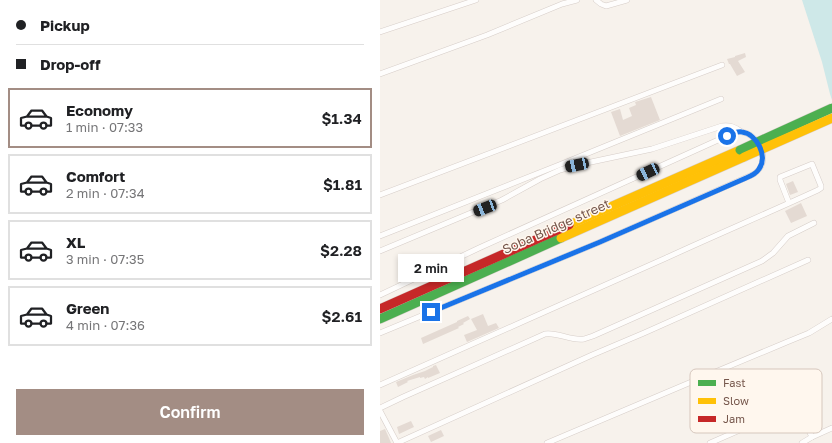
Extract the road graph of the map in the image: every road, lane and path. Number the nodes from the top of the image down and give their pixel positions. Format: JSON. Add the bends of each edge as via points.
{"nodes":[{"id":1,"x":476,"y":0,"type":"edge"},
{"id":2,"x":577,"y":0,"type":"edge"},
{"id":3,"x":596,"y":0,"type":"edge"},
{"id":4,"x":628,"y":0,"type":"edge"},
{"id":5,"x":380,"y":32,"type":"edge"},
{"id":6,"x":722,"y":65,"type":"dead end"},
{"id":7,"x":380,"y":74,"type":"edge"},
{"id":8,"x":721,"y":99,"type":"dead end"},
{"id":9,"x":832,"y":108,"type":"edge"},
{"id":10,"x":832,"y":118,"type":"edge"},
{"id":11,"x":742,"y":132,"type":"junction"},
{"id":12,"x":742,"y":154,"type":"junction"},
{"id":13,"x":380,"y":195,"type":"edge"},
{"id":14,"x":789,"y":204,"type":"junction"},
{"id":15,"x":814,"y":223,"type":"dead end"},
{"id":16,"x":380,"y":236,"type":"edge"},
{"id":17,"x":380,"y":251,"type":"edge"},
{"id":18,"x":808,"y":260,"type":"dead end"},
{"id":19,"x":380,"y":295,"type":"edge"},
{"id":20,"x":380,"y":309,"type":"edge"},
{"id":21,"x":380,"y":319,"type":"edge"},
{"id":22,"x":832,"y":319,"type":"edge"},
{"id":23,"x":380,"y":333,"type":"edge"},
{"id":24,"x":722,"y":369,"type":"edge"},
{"id":25,"x":690,"y":383,"type":"edge"},
{"id":26,"x":380,"y":385,"type":"edge"},
{"id":27,"x":380,"y":410,"type":"edge"},
{"id":28,"x":832,"y":428,"type":"edge"},
{"id":29,"x":822,"y":432,"type":"edge"},
{"id":30,"x":733,"y":433,"type":"edge"},
{"id":31,"x":810,"y":433,"type":"edge"},
{"id":32,"x":821,"y":433,"type":"edge"},
{"id":33,"x":812,"y":437,"type":"junction"},
{"id":34,"x":397,"y":443,"type":"edge"},
{"id":35,"x":548,"y":443,"type":"edge"},
{"id":36,"x":710,"y":443,"type":"edge"},
{"id":37,"x":802,"y":443,"type":"edge"}],
"edges":[{"from":1,"to":5,"type":"street"},
{"from":2,"to":7,"type":"street"},
{"from":3,"to":4,"type":"street","via":[[606,6]]},
{"from":6,"to":13,"type":"street"},
{"from":8,"to":16,"type":"street"},
{"from":9,"to":12,"type":"highway","bridge":true},
{"from":10,"to":12,"type":"highway","bridge":true},
{"from":11,"to":17,"type":"street","via":[[736,127],[722,126],[652,149],[560,170],[496,203]]},
{"from":11,"to":19,"type":"street","via":[[727,136]]},
{"from":11,"to":23,"type":"street","via":[[755,140],[763,155],[762,165],[752,175],[600,242]]},
{"from":12,"to":20,"type":"highway"},
{"from":12,"to":21,"type":"highway","name":"Soba Bridge street"},
{"from":14,"to":14,"type":"street","via":[[821,188],[812,164],[780,177]]},
{"from":14,"to":26,"type":"street"},
{"from":15,"to":27,"type":"street","via":[[788,236],[773,253],[762,260],[593,336],[579,339],[545,334],[403,397]]},
{"from":18,"to":34,"type":"street"},
{"from":22,"to":24,"type":"street","via":[[809,333]]},
{"from":25,"to":35,"type":"street"},
{"from":27,"to":34,"type":"street"},
{"from":28,"to":29,"type":"street"},
{"from":30,"to":36,"type":"street"},
{"from":31,"to":33,"type":"street"},
{"from":32,"to":33,"type":"street"},
{"from":33,"to":37,"type":"street"}]}
